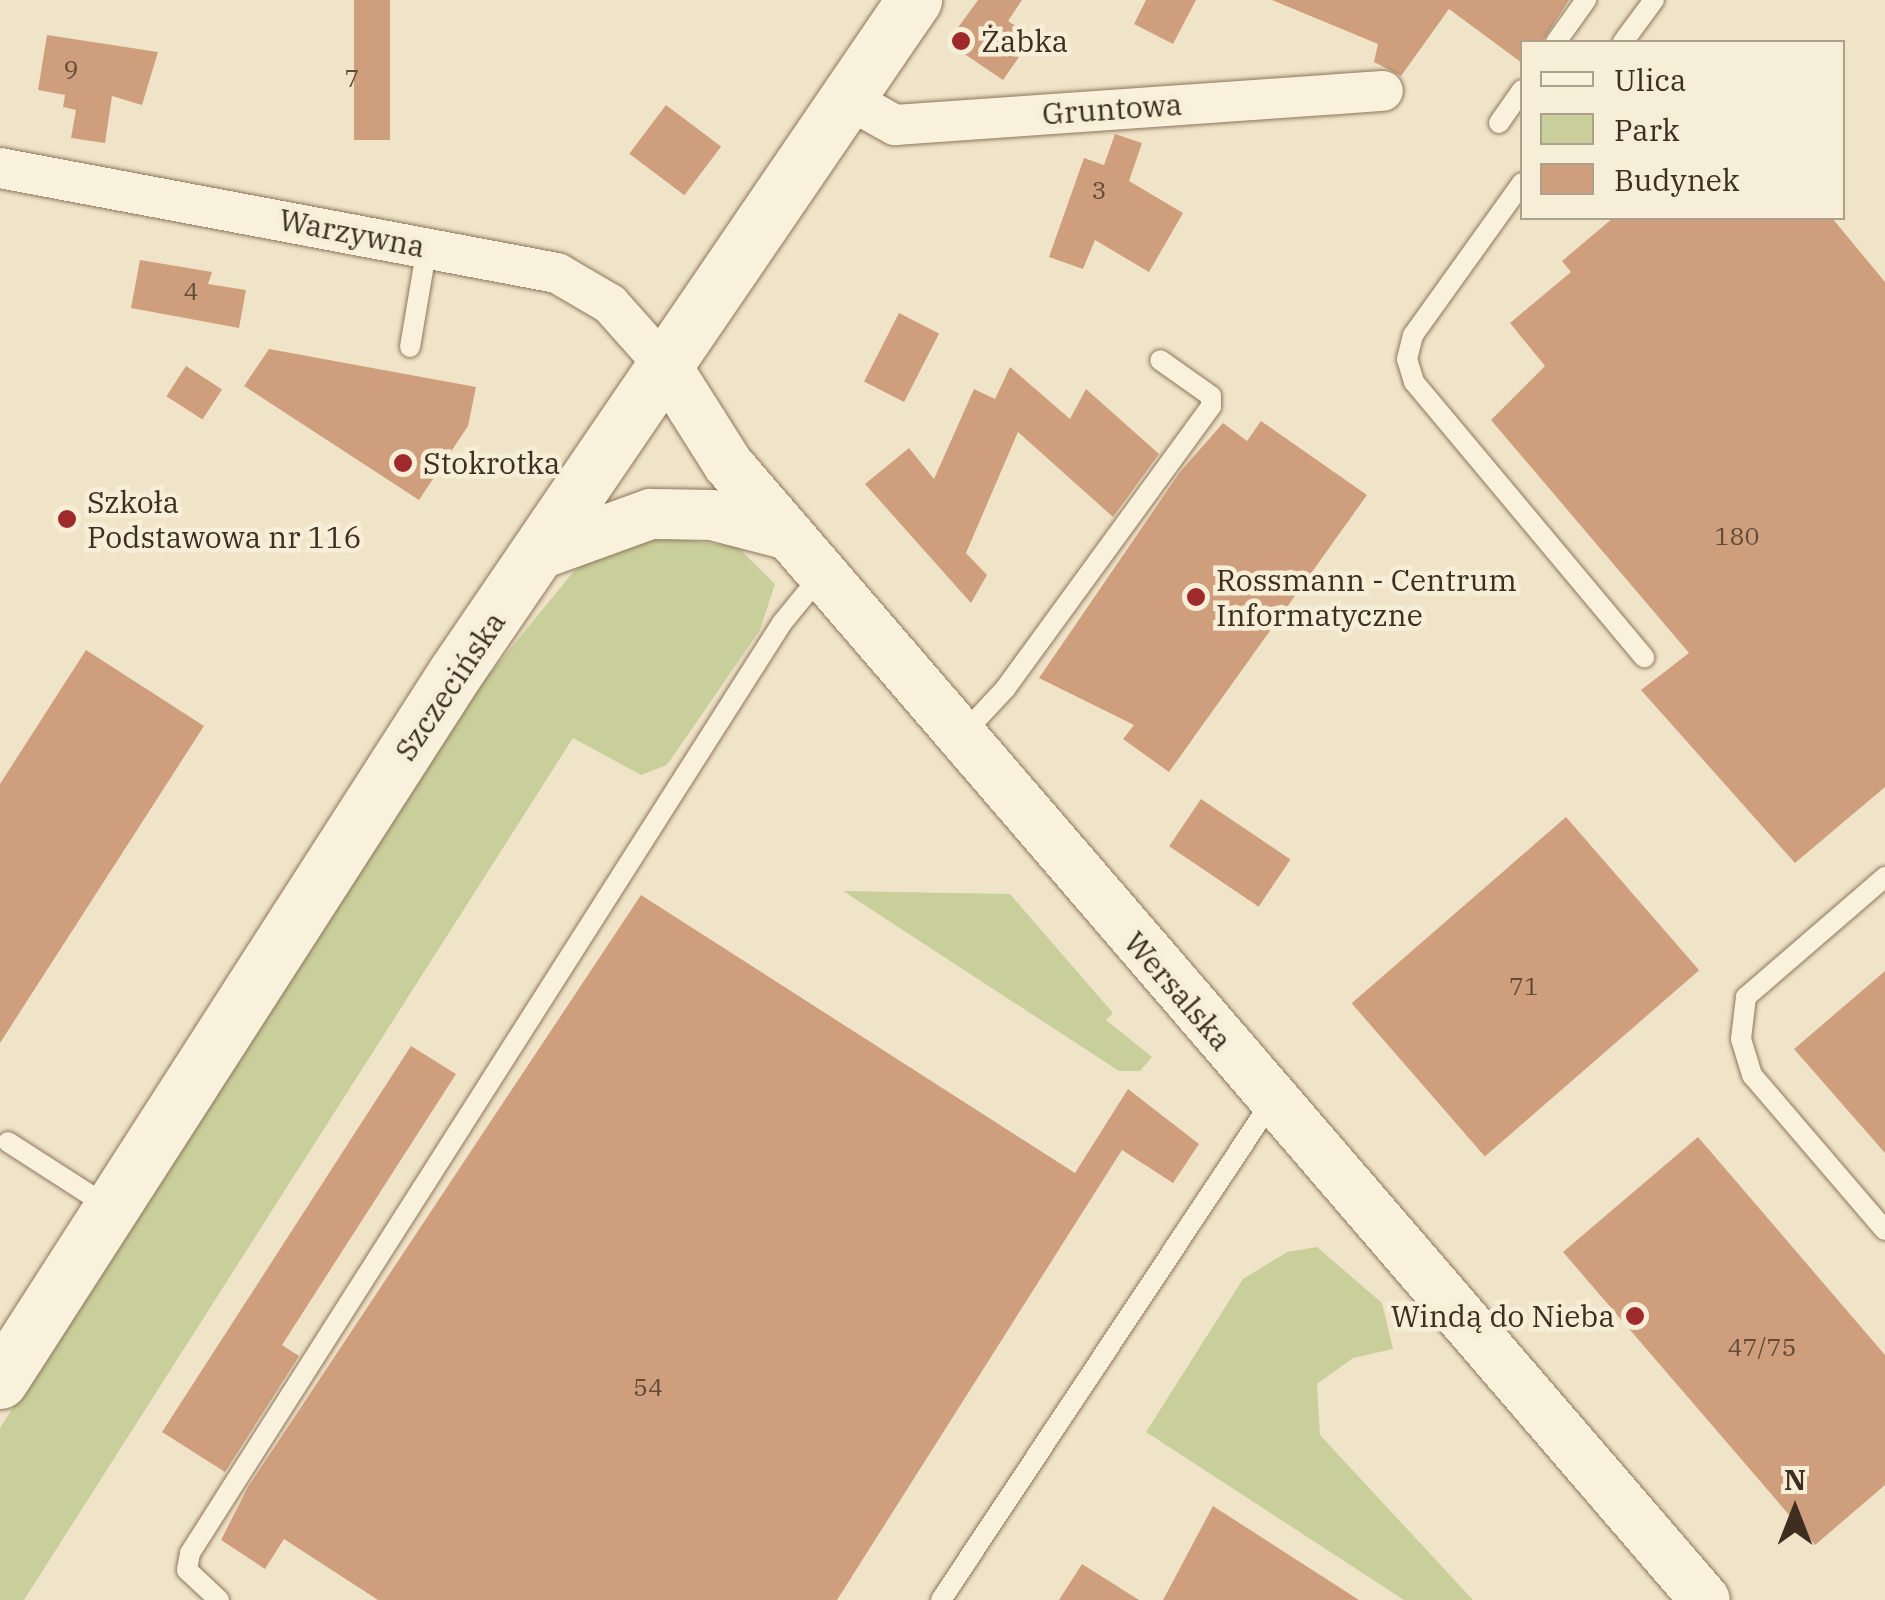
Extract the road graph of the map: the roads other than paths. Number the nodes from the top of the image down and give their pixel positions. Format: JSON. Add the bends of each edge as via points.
{"nodes":[{"id":1,"x":914,"y":0,"type":"edge"},
{"id":2,"x":1586,"y":0,"type":"edge"},
{"id":3,"x":1654,"y":0,"type":"edge"},
{"id":4,"x":1557,"y":40,"type":"edge"},
{"id":5,"x":1625,"y":40,"type":"edge"},
{"id":6,"x":1383,"y":91,"type":"dead end"},
{"id":7,"x":1520,"y":93,"type":"edge"},
{"id":8,"x":848,"y":99,"type":"junction"},
{"id":9,"x":1500,"y":123,"type":"dead end"},
{"id":10,"x":0,"y":168,"type":"edge"},
{"id":11,"x":1520,"y":185,"type":"edge"},
{"id":12,"x":427,"y":247,"type":"junction"},
{"id":13,"x":410,"y":347,"type":"dead end"},
{"id":14,"x":1160,"y":360,"type":"dead end"},
{"id":15,"x":668,"y":369,"type":"junction"},
{"id":16,"x":789,"y":535,"type":"junction"},
{"id":17,"x":543,"y":553,"type":"junction"},
{"id":18,"x":836,"y":589,"type":"junction"},
{"id":19,"x":1644,"y":657,"type":"dead end"},
{"id":20,"x":962,"y":735,"type":"junction"},
{"id":21,"x":1885,"y":877,"type":"edge"},
{"id":22,"x":1272,"y":1101,"type":"junction"},
{"id":23,"x":8,"y":1142,"type":"dead end"},
{"id":24,"x":110,"y":1208,"type":"junction"},
{"id":25,"x":1885,"y":1230,"type":"edge"},
{"id":26,"x":0,"y":1380,"type":"edge"},
{"id":27,"x":220,"y":1600,"type":"edge"},
{"id":28,"x":941,"y":1600,"type":"edge"},
{"id":29,"x":1705,"y":1600,"type":"edge"}],
"edges":[{"from":1,"to":8,"type":"main road","name":"Szczecińska"},
{"from":2,"to":4,"type":"lane"},
{"from":3,"to":5,"type":"lane"},
{"from":6,"to":8,"type":"street","name":"Gruntowa","via":[[895,125]]},
{"from":7,"to":9,"type":"lane"},
{"from":8,"to":15,"type":"main road","name":"Szczecińska"},
{"from":10,"to":12,"type":"street","name":"Warzywna"},
{"from":11,"to":19,"type":"lane","via":[[1413,335],[1407,359],[1414,382]]},
{"from":12,"to":13,"type":"lane"},
{"from":12,"to":15,"type":"street","name":"Warzywna","via":[[574,281],[633,325]]},
{"from":14,"to":20,"type":"lane","via":[[1211,396],[1211,406],[1005,689]]},
{"from":15,"to":16,"type":"street","name":"Wersalska","via":[[713,445]]},
{"from":15,"to":17,"type":"main road","name":"Szczecińska"},
{"from":16,"to":17,"type":"street","via":[[678,512],[624,519]]},
{"from":16,"to":18,"type":"street","name":"Wersalska"},
{"from":17,"to":24,"type":"main road","name":"Szczecińska","via":[[455,673]]},
{"from":18,"to":20,"type":"street","name":"Wersalska"},
{"from":18,"to":27,"type":"lane","via":[[761,655],[190,1554],[187,1570]]},
{"from":20,"to":22,"type":"street","name":"Wersalska"},
{"from":21,"to":25,"type":"lane","via":[[1746,997],[1741,1039],[1752,1075]]},
{"from":22,"to":28,"type":"lane"},
{"from":22,"to":29,"type":"street","name":"Wersalska"},
{"from":23,"to":24,"type":"lane"},
{"from":24,"to":26,"type":"main road","name":"Szczecińska"}]}
